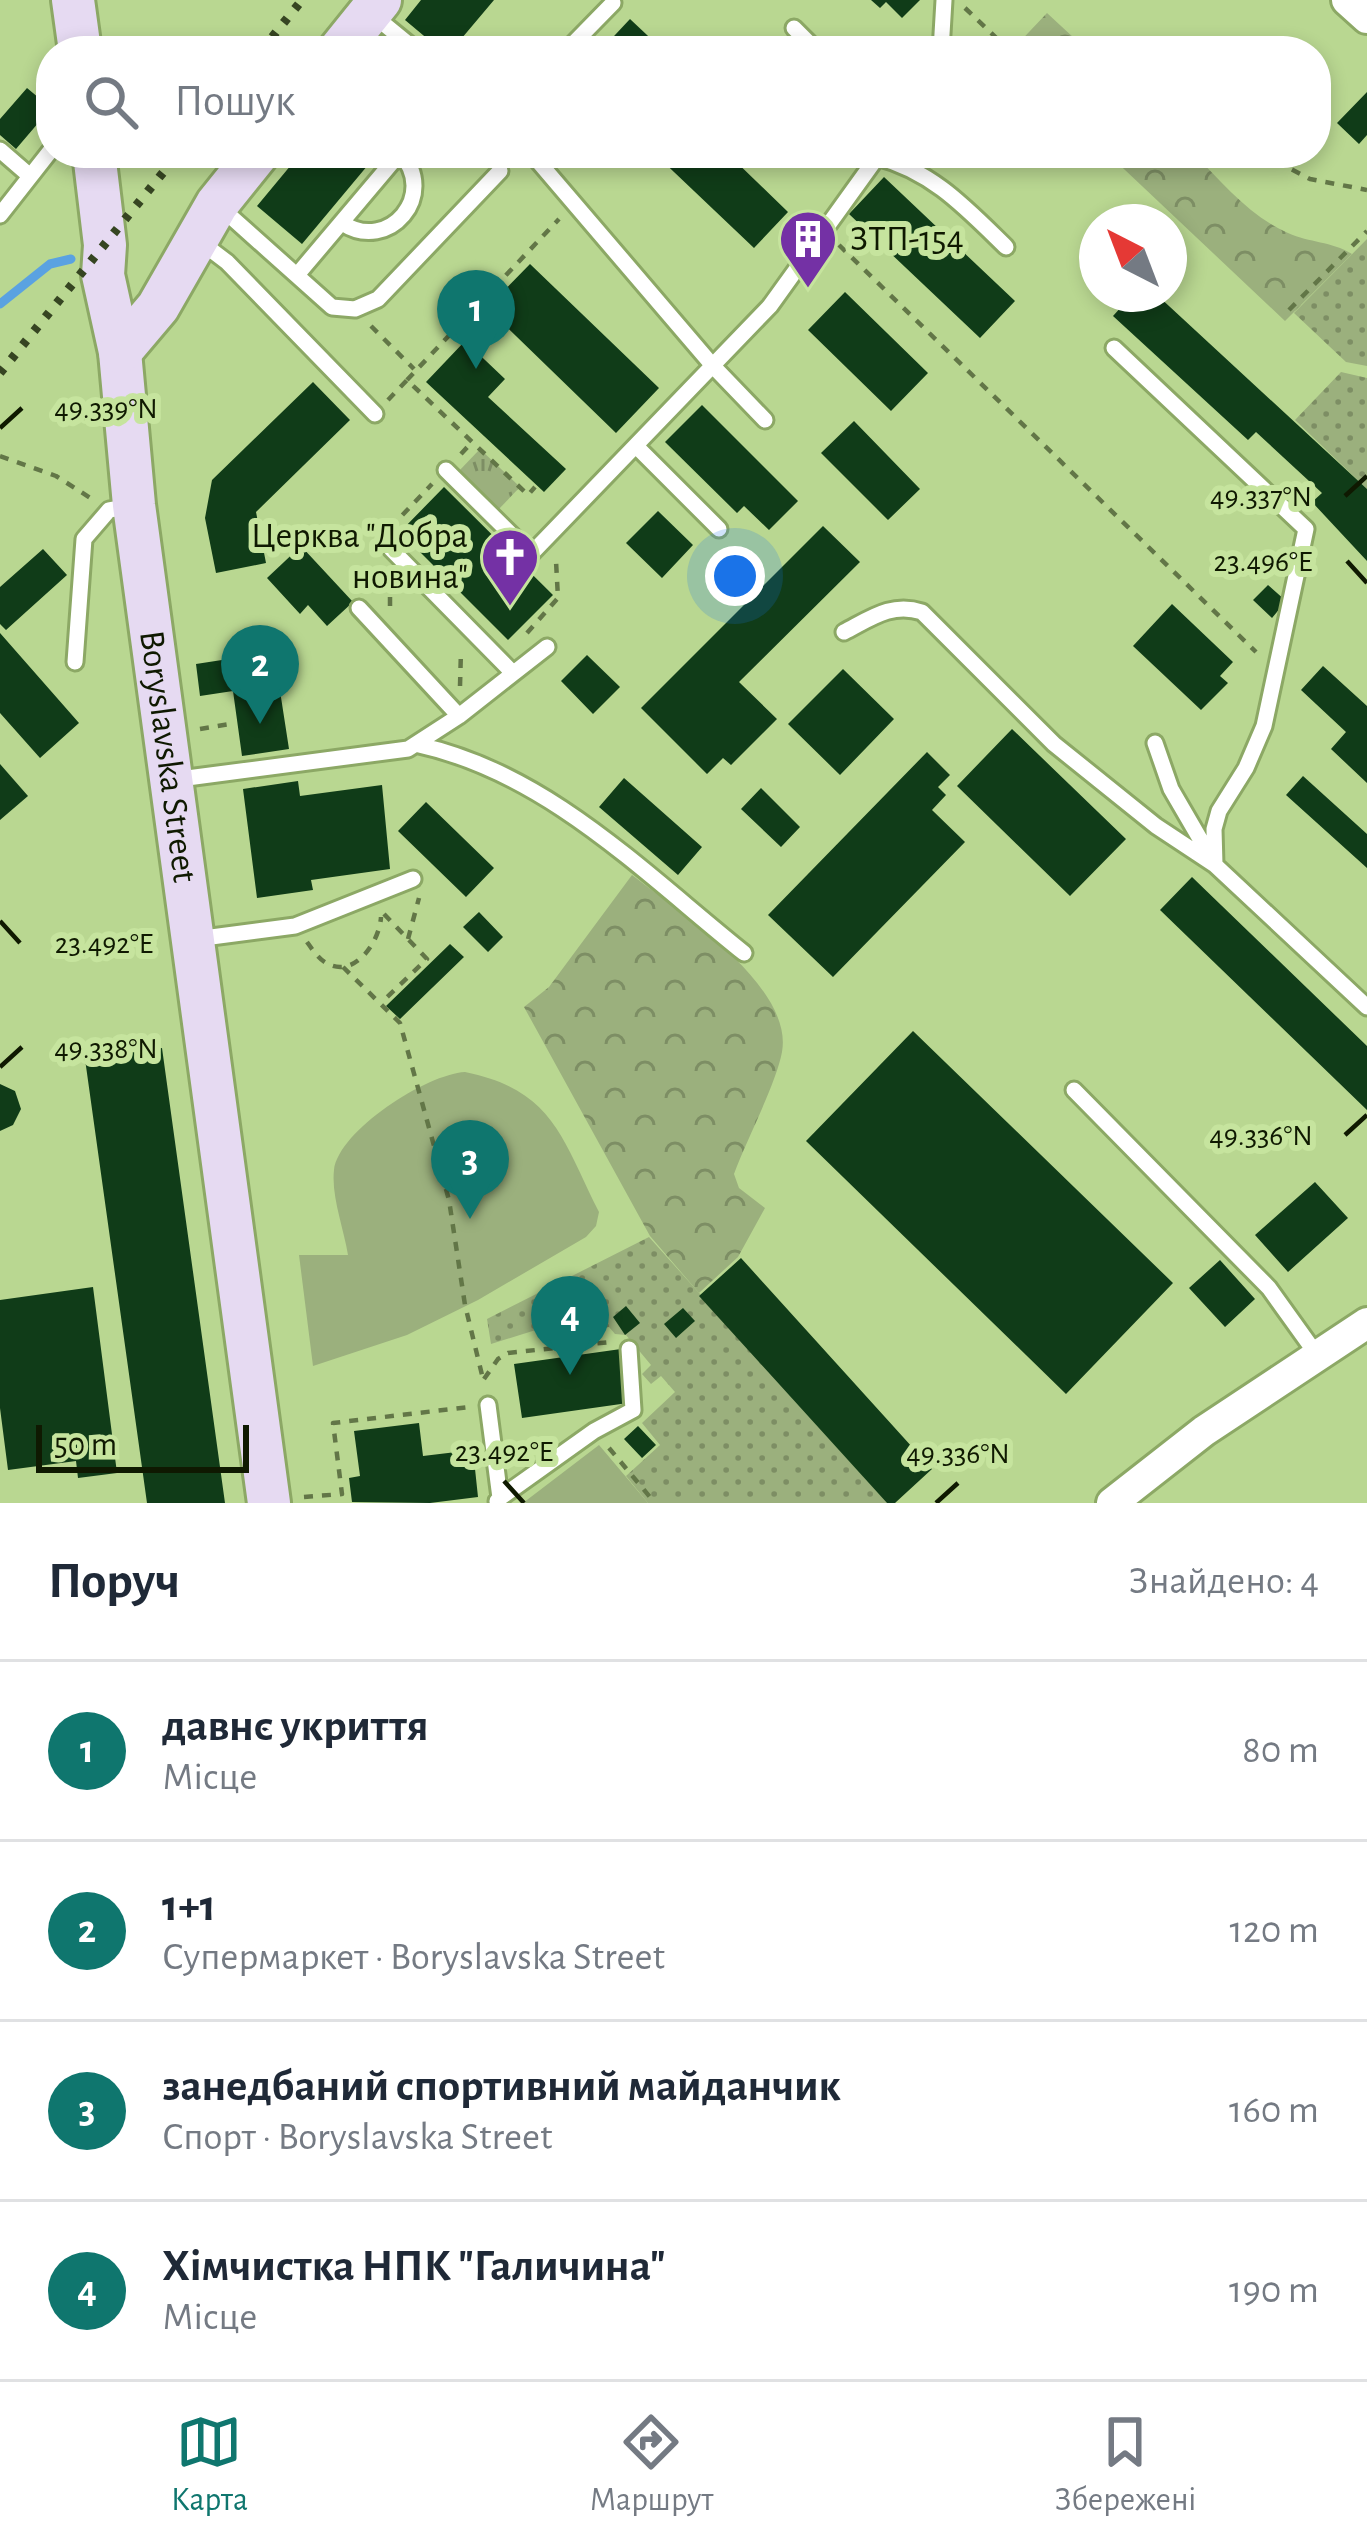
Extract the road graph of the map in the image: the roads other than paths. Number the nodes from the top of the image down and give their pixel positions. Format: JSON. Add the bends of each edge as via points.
{"nodes":[{"id":1,"x":73,"y":0,"type":"edge"},
{"id":2,"x":944,"y":0,"type":"edge"},
{"id":3,"x":1348,"y":0,"type":"edge"},
{"id":4,"x":613,"y":3,"type":"dead end"},
{"id":5,"x":375,"y":6,"type":"edge"},
{"id":6,"x":1367,"y":18,"type":"edge"},
{"id":7,"x":794,"y":28,"type":"dead end"},
{"id":8,"x":78,"y":36,"type":"edge"},
{"id":9,"x":351,"y":36,"type":"edge"},
{"id":10,"x":403,"y":36,"type":"edge"},
{"id":11,"x":581,"y":36,"type":"edge"},
{"id":12,"x":802,"y":36,"type":"edge"},
{"id":13,"x":942,"y":36,"type":"edge"},
{"id":14,"x":0,"y":150,"type":"edge"},
{"id":15,"x":36,"y":168,"type":"edge"},
{"id":16,"x":96,"y":168,"type":"edge"},
{"id":17,"x":247,"y":168,"type":"edge"},
{"id":18,"x":388,"y":168,"type":"edge"},
{"id":19,"x":409,"y":168,"type":"edge"},
{"id":20,"x":545,"y":168,"type":"edge"},
{"id":21,"x":869,"y":168,"type":"edge"},
{"id":22,"x":911,"y":168,"type":"edge"},
{"id":23,"x":500,"y":171,"type":"dead end"},
{"id":24,"x":30,"y":176,"type":"junction"},
{"id":25,"x":0,"y":215,"type":"edge"},
{"id":26,"x":206,"y":222,"type":"junction"},
{"id":27,"x":342,"y":223,"type":"junction"},
{"id":28,"x":1006,"y":247,"type":"dead end"},
{"id":29,"x":297,"y":275,"type":"junction"},
{"id":30,"x":1114,"y":348,"type":"dead end"},
{"id":31,"x":120,"y":352,"type":"junction"},
{"id":32,"x":713,"y":366,"type":"junction"},
{"id":33,"x":375,"y":414,"type":"road end"},
{"id":34,"x":765,"y":420,"type":"dead end"},
{"id":35,"x":636,"y":446,"type":"junction"},
{"id":36,"x":446,"y":470,"type":"road end"},
{"id":37,"x":122,"y":508,"type":"junction"},
{"id":38,"x":719,"y":529,"type":"dead end"},
{"id":39,"x":391,"y":549,"type":"road end"},
{"id":40,"x":358,"y":608,"type":"dead end"},
{"id":41,"x":844,"y":632,"type":"dead end"},
{"id":42,"x":547,"y":647,"type":"dead end"},
{"id":43,"x":75,"y":662,"type":"dead end"},
{"id":44,"x":512,"y":672,"type":"junction"},
{"id":45,"x":459,"y":716,"type":"junction"},
{"id":46,"x":1155,"y":743,"type":"dead end"},
{"id":47,"x":418,"y":745,"type":"junction"},
{"id":48,"x":171,"y":780,"type":"junction"},
{"id":49,"x":1215,"y":866,"type":"junction"},
{"id":50,"x":413,"y":879,"type":"road end"},
{"id":51,"x":193,"y":940,"type":"junction"},
{"id":52,"x":744,"y":953,"type":"dead end"},
{"id":53,"x":1367,"y":1007,"type":"edge"},
{"id":54,"x":1074,"y":1090,"type":"dead end"},
{"id":55,"x":1367,"y":1323,"type":"edge"},
{"id":56,"x":629,"y":1349,"type":"road end"},
{"id":57,"x":1317,"y":1355,"type":"junction"},
{"id":58,"x":488,"y":1405,"type":"road end"},
{"id":59,"x":280,"y":1501,"type":"edge"},
{"id":60,"x":497,"y":1501,"type":"edge"},
{"id":61,"x":1112,"y":1503,"type":"edge"}],
"edges":[{"from":1,"to":8,"type":"street"},
{"from":2,"to":13,"type":"lane"},
{"from":3,"to":6,"type":"street"},
{"from":4,"to":11,"type":"lane"},
{"from":5,"to":9,"type":"street"},
{"from":5,"to":10,"type":"lane"},
{"from":7,"to":12,"type":"lane"},
{"from":14,"to":24,"type":"lane"},
{"from":15,"to":24,"type":"lane"},
{"from":16,"to":31,"type":"street","name":"Boryslavska Street","via":[[103,275]]},
{"from":17,"to":26,"type":"street"},
{"from":18,"to":27,"type":"lane"},
{"from":19,"to":27,"type":"lane","via":[[415,189],[404,217],[378,232]]},
{"from":20,"to":32,"type":"lane"},
{"from":21,"to":32,"type":"lane","via":[[770,307]]},
{"from":22,"to":28,"type":"lane"},
{"from":23,"to":29,"type":"lane","via":[[378,299],[332,307]]},
{"from":24,"to":25,"type":"lane"},
{"from":26,"to":29,"type":"lane"},
{"from":26,"to":31,"type":"street","via":[[158,307]]},
{"from":26,"to":33,"type":"lane","via":[[227,262]]},
{"from":27,"to":29,"type":"lane"},
{"from":30,"to":49,"type":"lane","via":[[1306,529],[1255,747],[1214,829]]},
{"from":31,"to":37,"type":"street","name":"Boryslavska Street"},
{"from":32,"to":34,"type":"lane"},
{"from":32,"to":35,"type":"lane"},
{"from":35,"to":36,"type":"lane","via":[[531,554]]},
{"from":35,"to":38,"type":"lane"},
{"from":37,"to":43,"type":"lane","via":[[84,539]]},
{"from":37,"to":48,"type":"street","name":"Boryslavska Street"},
{"from":39,"to":44,"type":"lane"},
{"from":40,"to":45,"type":"lane"},
{"from":41,"to":49,"type":"lane","via":[[891,608],[922,612],[1054,744]]},
{"from":42,"to":44,"type":"lane"},
{"from":44,"to":45,"type":"lane"},
{"from":45,"to":47,"type":"lane"},
{"from":46,"to":49,"type":"lane"},
{"from":47,"to":48,"type":"lane"},
{"from":47,"to":52,"type":"lane","via":[[459,754],[546,795]]},
{"from":48,"to":51,"type":"street","name":"Boryslavska Street"},
{"from":49,"to":53,"type":"lane"},
{"from":50,"to":51,"type":"lane","via":[[296,926]]},
{"from":51,"to":59,"type":"street","name":"Boryslavska Street"},
{"from":54,"to":57,"type":"lane","via":[[1269,1288]]},
{"from":55,"to":57,"type":"street"},
{"from":56,"to":60,"type":"lane","via":[[635,1406]]},
{"from":57,"to":61,"type":"street"},
{"from":58,"to":60,"type":"lane"}]}
